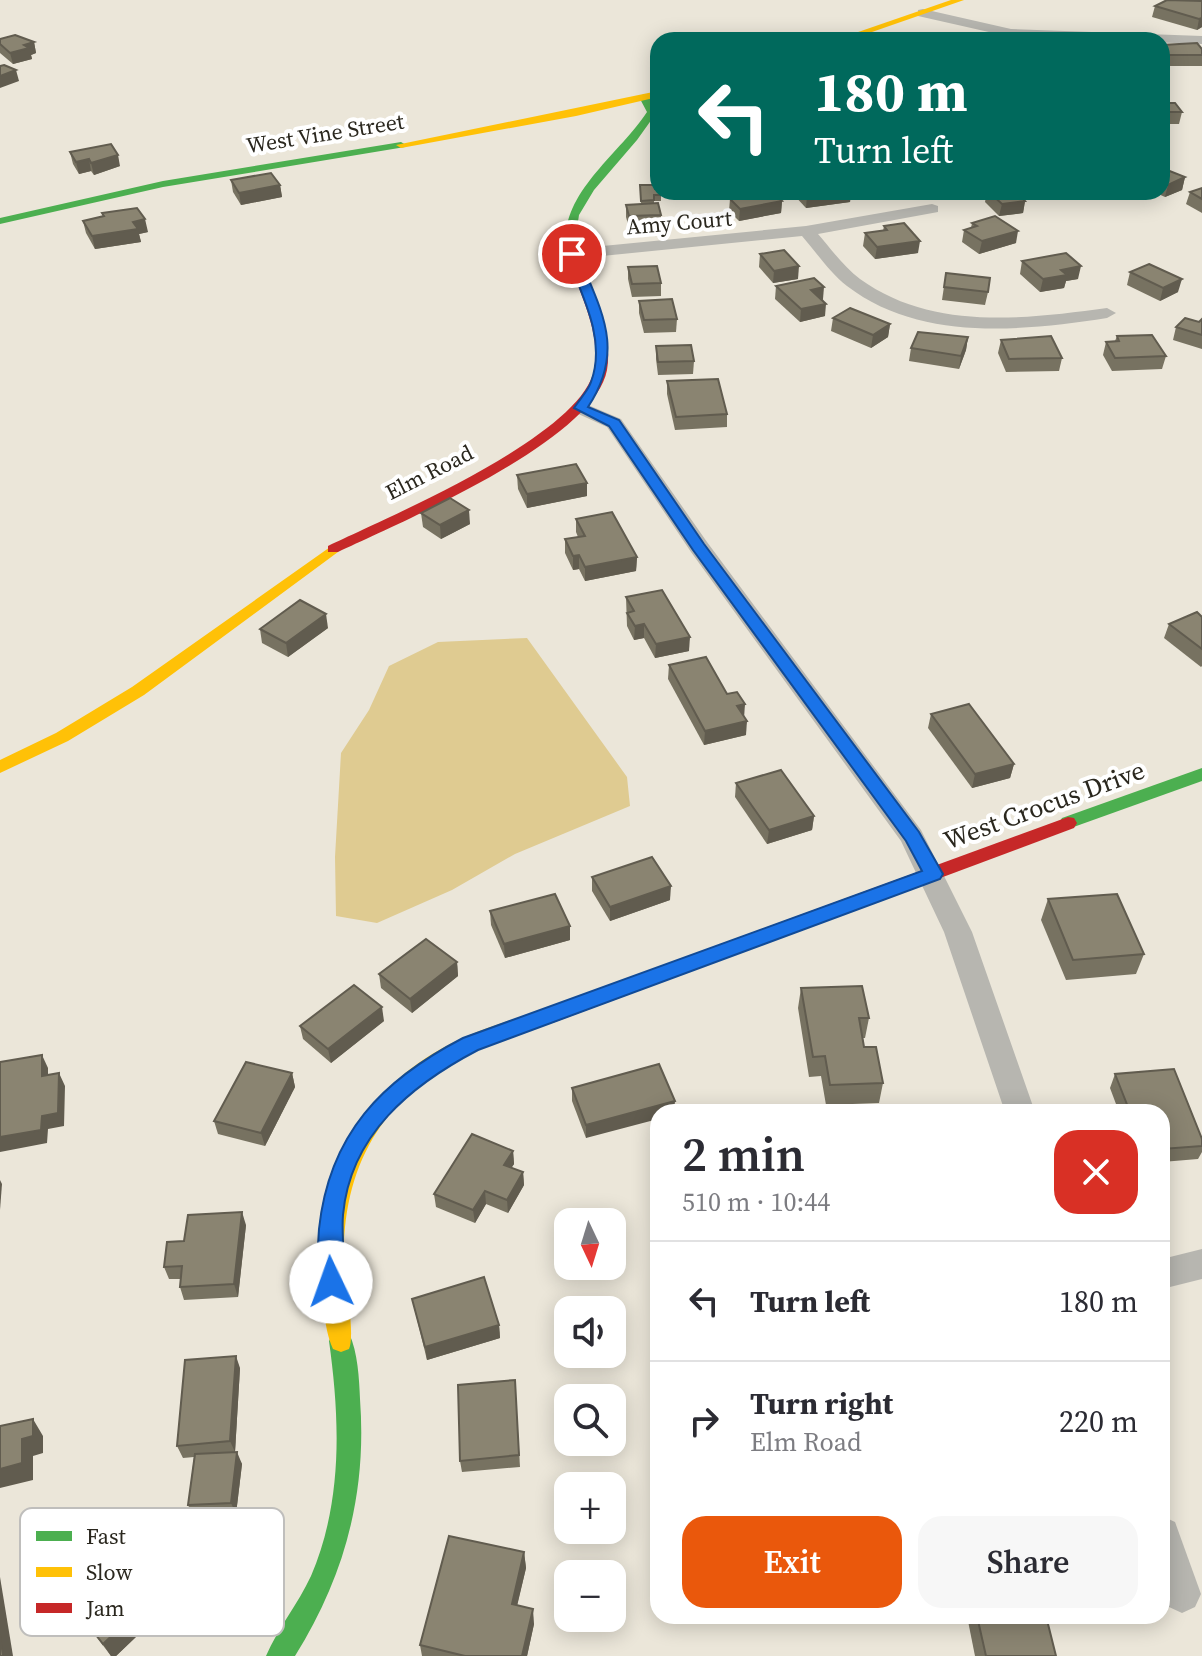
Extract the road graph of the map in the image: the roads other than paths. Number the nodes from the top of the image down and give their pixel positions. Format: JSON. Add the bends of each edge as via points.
{"nodes":[{"id":1,"x":960,"y":0,"type":"edge"},
{"id":2,"x":923,"y":13,"type":"junction"},
{"id":3,"x":865,"y":32,"type":"edge"},
{"id":4,"x":1007,"y":32,"type":"edge"},
{"id":5,"x":1170,"y":39,"type":"edge"},
{"id":6,"x":1202,"y":40,"type":"edge"},
{"id":7,"x":650,"y":96,"type":"edge"},
{"id":8,"x":650,"y":115,"type":"edge"},
{"id":9,"x":932,"y":209,"type":"dead end"},
{"id":10,"x":0,"y":221,"type":"edge"},
{"id":11,"x":806,"y":231,"type":"junction"},
{"id":12,"x":572,"y":254,"type":"junction"},
{"id":13,"x":1107,"y":313,"type":"dead end"},
{"id":14,"x":581,"y":408,"type":"junction"},
{"id":15,"x":0,"y":767,"type":"edge"},
{"id":16,"x":1202,"y":774,"type":"edge"},
{"id":17,"x":933,"y":874,"type":"junction"},
{"id":18,"x":1017,"y":1104,"type":"edge"},
{"id":19,"x":1202,"y":1264,"type":"edge"},
{"id":20,"x":1170,"y":1272,"type":"edge"},
{"id":21,"x":1170,"y":1559,"type":"edge"},
{"id":22,"x":1182,"y":1594,"type":"dead end"},
{"id":23,"x":280,"y":1656,"type":"edge"}],
"edges":[{"from":1,"to":2,"type":"street"},
{"from":2,"to":3,"type":"street"},
{"from":2,"to":4,"type":"street"},
{"from":5,"to":6,"type":"street"},
{"from":7,"to":10,"type":"street","name":"West Vine Street","via":[[457,136],[154,186]]},
{"from":8,"to":12,"type":"street","name":"Elm Road","via":[[572,217]]},
{"from":9,"to":11,"type":"street","name":"Amy Court"},
{"from":11,"to":12,"type":"street","name":"Amy Court"},
{"from":11,"to":13,"type":"street","via":[[854,283],[893,306],[928,318],[999,325]]},
{"from":12,"to":14,"type":"street","name":"Elm Road","via":[[603,344],[598,382]]},
{"from":14,"to":15,"type":"street","name":"Elm Road","via":[[522,452],[330,551],[102,715]]},
{"from":14,"to":17,"type":"street","via":[[614,423],[912,837]]},
{"from":16,"to":17,"type":"street","name":"West Crocus Drive"},
{"from":17,"to":18,"type":"street"},
{"from":17,"to":23,"type":"street","name":"West Crocus Drive","via":[[471,1044],[404,1085],[378,1111],[356,1140],[341,1174],[329,1245],[350,1404],[349,1494],[322,1587]]},
{"from":19,"to":20,"type":"street"},
{"from":21,"to":22,"type":"street"}]}
